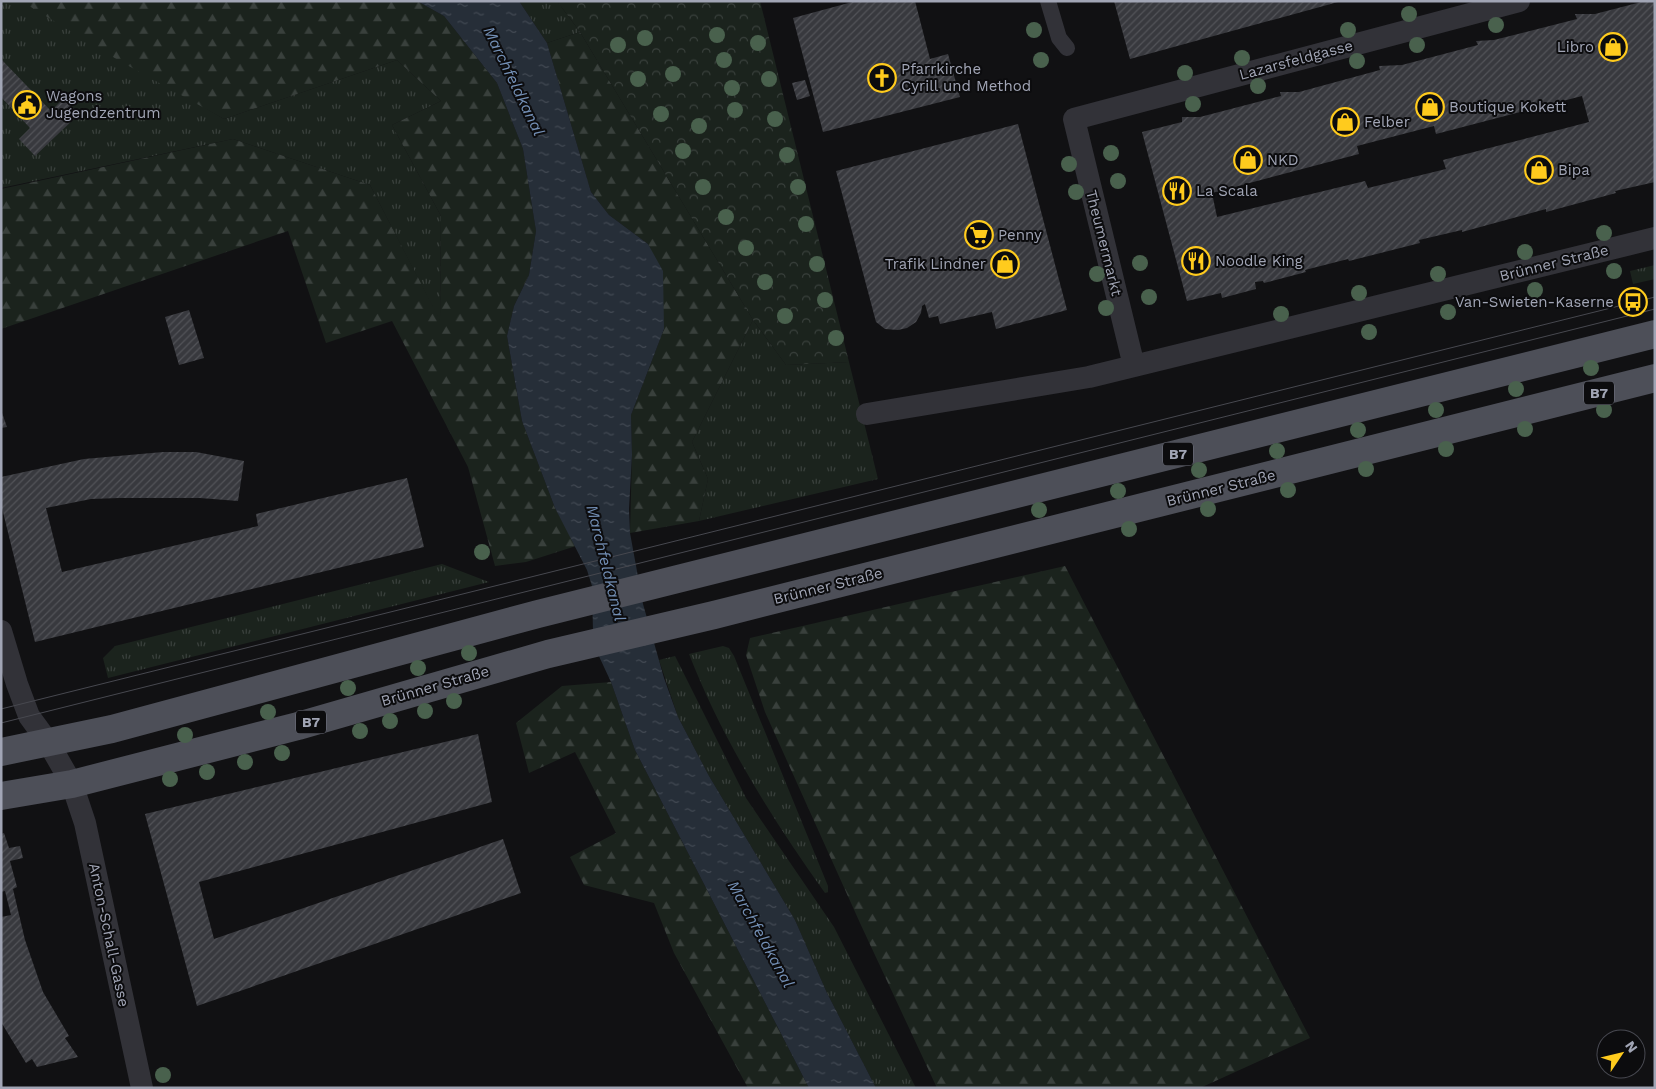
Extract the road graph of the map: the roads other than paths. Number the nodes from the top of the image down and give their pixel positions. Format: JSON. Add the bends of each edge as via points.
{"nodes":[{"id":1,"x":1048,"y":1,"type":"edge"},
{"id":2,"x":1518,"y":1,"type":"edge"},
{"id":3,"x":1067,"y":48,"type":"dead end"},
{"id":4,"x":1074,"y":119,"type":"joint"},
{"id":5,"x":1655,"y":238,"type":"edge"},
{"id":6,"x":1655,"y":334,"type":"edge"},
{"id":7,"x":1134,"y":366,"type":"junction"},
{"id":8,"x":1655,"y":378,"type":"edge"},
{"id":9,"x":867,"y":414,"type":"dead end"},
{"id":10,"x":1,"y":631,"type":"edge"},
{"id":11,"x":9,"y":686,"type":"edge"},
{"id":12,"x":48,"y":742,"type":"junction"},
{"id":13,"x":1,"y":752,"type":"edge"},
{"id":14,"x":72,"y":784,"type":"junction"},
{"id":15,"x":1,"y":796,"type":"edge"},
{"id":16,"x":139,"y":1087,"type":"edge"}],
"edges":[{"from":1,"to":3,"type":"street","via":[[1059,38]]},
{"from":2,"to":4,"type":"street","name":"Lazarsfeldgasse"},
{"from":4,"to":7,"type":"street","name":"Theumermarkt"},
{"from":5,"to":7,"type":"street","name":"Brünner Straße"},
{"from":6,"to":12,"type":"main road","number":"B7","via":[[538,614],[112,729]]},
{"from":7,"to":9,"type":"street","name":"Brünner Straße","via":[[1089,377]]},
{"from":8,"to":14,"type":"main road","name":"Brünner Straße","number":"B7","via":[[548,654],[298,726]]},
{"from":10,"to":11,"type":"street","name":"Anton-Schall-Gasse"},
{"from":11,"to":12,"type":"street","name":"Anton-Schall-Gasse"},
{"from":12,"to":13,"type":"main road","number":"B7"},
{"from":12,"to":14,"type":"street","name":"Anton-Schall-Gasse"},
{"from":14,"to":15,"type":"main road","name":"Brünner Straße","number":"B7"},
{"from":14,"to":16,"type":"street","name":"Anton-Schall-Gasse","via":[[85,823]]}]}
